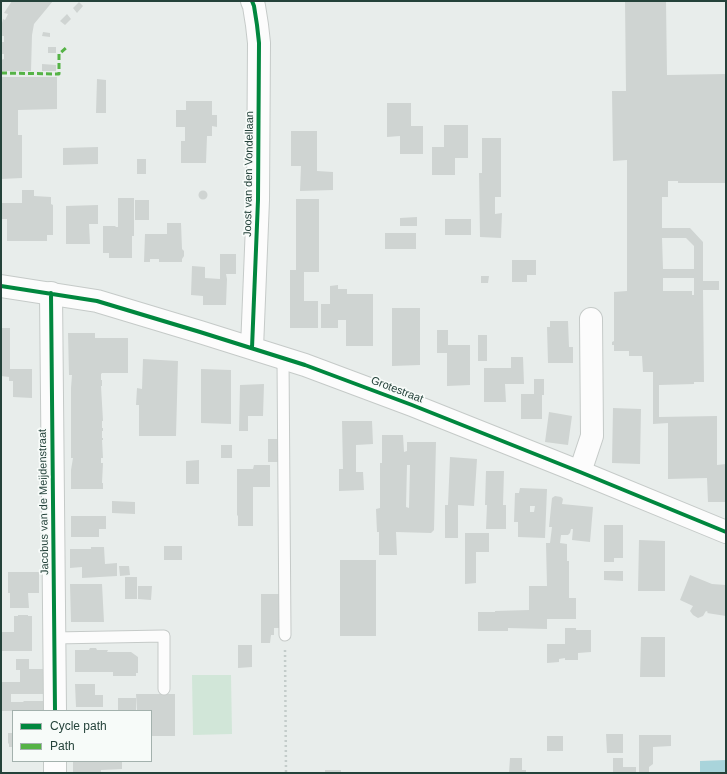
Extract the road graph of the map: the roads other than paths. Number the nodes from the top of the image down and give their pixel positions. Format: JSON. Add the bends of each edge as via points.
{"nodes":[{"id":1,"x":252,"y":1,"type":"edge"},
{"id":2,"x":1,"y":286,"type":"edge"},
{"id":3,"x":51,"y":293,"type":"junction"},
{"id":4,"x":591,"y":319,"type":"dead end"},
{"id":5,"x":252,"y":348,"type":"junction"},
{"id":6,"x":283,"y":358,"type":"junction"},
{"id":7,"x":580,"y":472,"type":"junction"},
{"id":8,"x":726,"y":532,"type":"edge"},
{"id":9,"x":285,"y":636,"type":"road end"},
{"id":10,"x":54,"y":638,"type":"junction"},
{"id":11,"x":164,"y":689,"type":"dead end"},
{"id":12,"x":55,"y":710,"type":"edge"},
{"id":13,"x":55,"y":762,"type":"edge"},
{"id":14,"x":55,"y":773,"type":"edge"}],
"edges":[{"from":1,"to":5,"type":"street","name":"Joost van den Vondellaan","via":[[259,43],[258,200]]},
{"from":2,"to":3,"type":"street","name":"Grotestraat"},
{"from":3,"to":5,"type":"street","name":"Grotestraat","via":[[97,301]]},
{"from":3,"to":10,"type":"street","name":"Jacobus van de Meijdenstraat"},
{"from":4,"to":7,"type":"street","via":[[592,436]]},
{"from":5,"to":6,"type":"street","name":"Grotestraat"},
{"from":6,"to":7,"type":"street","name":"Grotestraat","via":[[412,405]]},
{"from":6,"to":9,"type":"lane"},
{"from":7,"to":8,"type":"street","name":"Grotestraat"},
{"from":10,"to":11,"type":"lane","via":[[164,636]]},
{"from":10,"to":12,"type":"street","name":"Jacobus van de Meijdenstraat"},
{"from":13,"to":14,"type":"street"}]}
